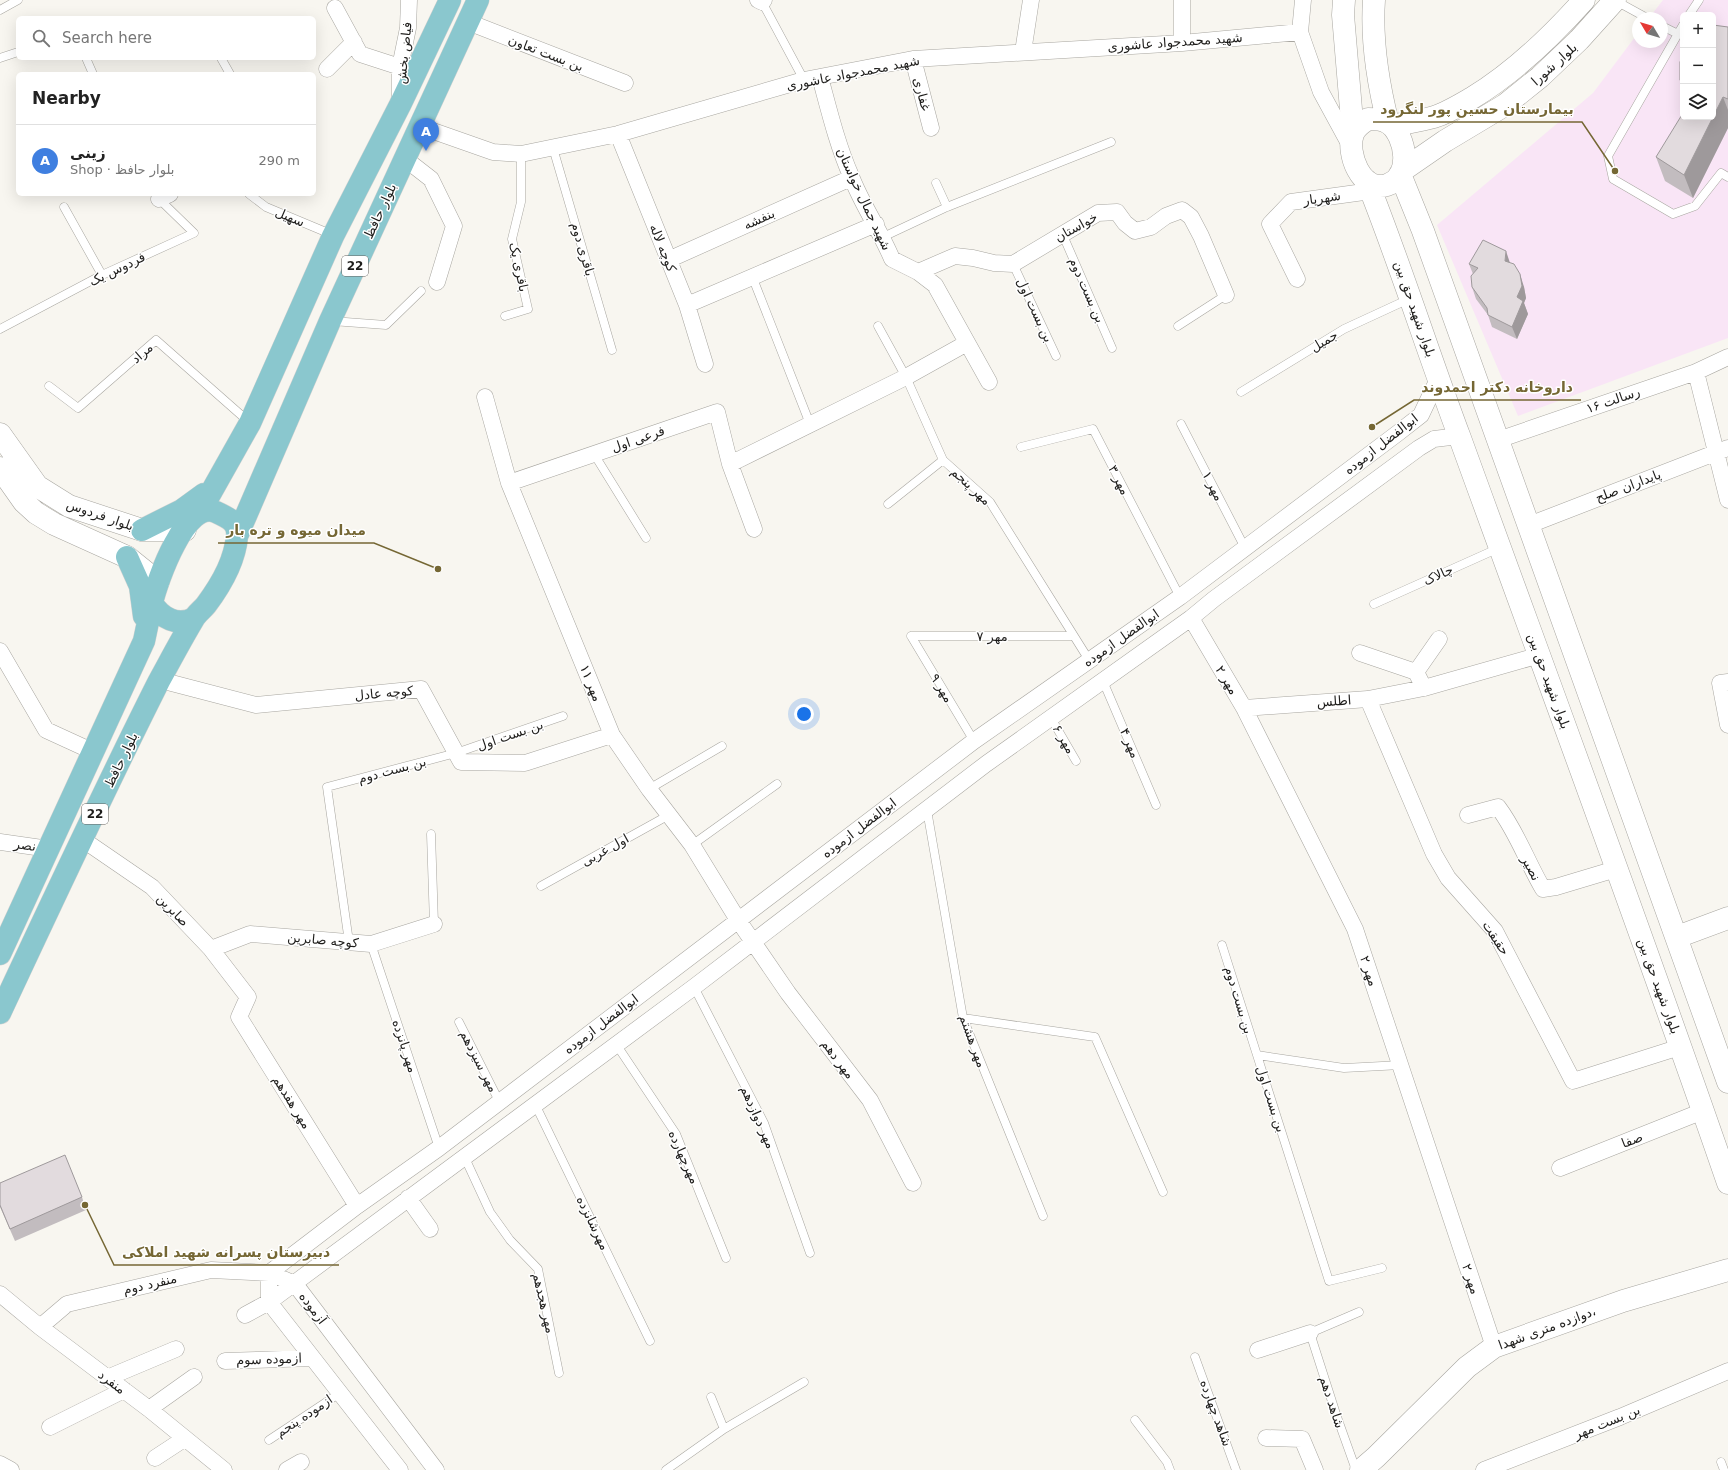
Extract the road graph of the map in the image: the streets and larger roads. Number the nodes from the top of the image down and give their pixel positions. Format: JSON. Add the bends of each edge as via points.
{"nodes":[{"id":1,"x":410,"y":0,"type":"edge"},
{"id":2,"x":450,"y":0,"type":"edge"},
{"id":3,"x":478,"y":0,"type":"edge"},
{"id":4,"x":1031,"y":0,"type":"edge"},
{"id":5,"x":1182,"y":0,"type":"edge"},
{"id":6,"x":1303,"y":0,"type":"edge"},
{"id":7,"x":1344,"y":0,"type":"edge"},
{"id":8,"x":1374,"y":0,"type":"edge"},
{"id":9,"x":1584,"y":0,"type":"edge"},
{"id":10,"x":1615,"y":0,"type":"edge"},
{"id":11,"x":335,"y":8,"type":"dead end"},
{"id":12,"x":468,"y":22,"type":"junction"},
{"id":13,"x":1300,"y":32,"type":"junction"},
{"id":14,"x":354,"y":42,"type":"junction"},
{"id":15,"x":1182,"y":43,"type":"junction"},
{"id":16,"x":1023,"y":52,"type":"junction"},
{"id":17,"x":913,"y":59,"type":"junction"},
{"id":18,"x":400,"y":67,"type":"junction"},
{"id":19,"x":327,"y":69,"type":"dead end"},
{"id":20,"x":820,"y":77,"type":"junction"},
{"id":21,"x":625,"y":83,"type":"dead end"},
{"id":22,"x":400,"y":105,"type":"junction"},
{"id":23,"x":1390,"y":125,"type":"junction"},
{"id":24,"x":419,"y":126,"type":"junction"},
{"id":25,"x":931,"y":128,"type":"dead end"},
{"id":26,"x":618,"y":134,"type":"junction"},
{"id":27,"x":1353,"y":141,"type":"junction"},
{"id":28,"x":404,"y":158,"type":"junction"},
{"id":29,"x":1402,"y":172,"type":"junction"},
{"id":30,"x":851,"y":178,"type":"junction"},
{"id":31,"x":1369,"y":186,"type":"junction"},
{"id":32,"x":879,"y":230,"type":"junction"},
{"id":33,"x":668,"y":260,"type":"junction"},
{"id":34,"x":918,"y":272,"type":"junction"},
{"id":35,"x":1297,"y":279,"type":"dead end"},
{"id":36,"x":437,"y":282,"type":"dead end"},
{"id":37,"x":1226,"y":295,"type":"road end"},
{"id":38,"x":687,"y":305,"type":"junction"},
{"id":39,"x":968,"y":343,"type":"junction"},
{"id":40,"x":1728,"y":357,"type":"edge"},
{"id":41,"x":705,"y":364,"type":"dead end"},
{"id":42,"x":1696,"y":372,"type":"junction"},
{"id":43,"x":1439,"y":377,"type":"junction"},
{"id":44,"x":989,"y":382,"type":"dead end"},
{"id":45,"x":485,"y":397,"type":"dead end"},
{"id":46,"x":0,"y":434,"type":"edge"},
{"id":47,"x":1459,"y":436,"type":"junction"},
{"id":48,"x":1498,"y":440,"type":"junction"},
{"id":49,"x":1722,"y":450,"type":"edge"},
{"id":50,"x":730,"y":464,"type":"junction"},
{"id":51,"x":0,"y":468,"type":"edge"},
{"id":52,"x":509,"y":483,"type":"junction"},
{"id":53,"x":214,"y":486,"type":"junction"},
{"id":54,"x":1728,"y":500,"type":"edge"},
{"id":55,"x":200,"y":512,"type":"junction"},
{"id":56,"x":1529,"y":525,"type":"junction"},
{"id":57,"x":754,"y":529,"type":"dead end"},
{"id":58,"x":142,"y":530,"type":"junction"},
{"id":59,"x":185,"y":530,"type":"junction"},
{"id":60,"x":238,"y":534,"type":"junction"},
{"id":61,"x":127,"y":557,"type":"junction"},
{"id":62,"x":158,"y":582,"type":"junction"},
{"id":63,"x":152,"y":603,"type":"junction"},
{"id":64,"x":194,"y":618,"type":"junction"},
{"id":65,"x":1191,"y":618,"type":"junction"},
{"id":66,"x":1438,"y":639,"type":"dead end"},
{"id":67,"x":144,"y":641,"type":"junction"},
{"id":68,"x":0,"y":651,"type":"edge"},
{"id":69,"x":1360,"y":653,"type":"dead end"},
{"id":70,"x":1540,"y":655,"type":"junction"},
{"id":71,"x":1416,"y":672,"type":"junction"},
{"id":72,"x":160,"y":680,"type":"junction"},
{"id":73,"x":1728,"y":682,"type":"edge"},
{"id":74,"x":1424,"y":688,"type":"junction"},
{"id":75,"x":1368,"y":699,"type":"junction"},
{"id":76,"x":1244,"y":708,"type":"junction"},
{"id":77,"x":1728,"y":725,"type":"edge"},
{"id":78,"x":612,"y":735,"type":"junction"},
{"id":79,"x":94,"y":752,"type":"junction"},
{"id":80,"x":1468,"y":815,"type":"dead end"},
{"id":81,"x":82,"y":839,"type":"junction"},
{"id":82,"x":0,"y":842,"type":"edge"},
{"id":83,"x":49,"y":849,"type":"junction"},
{"id":84,"x":1616,"y":869,"type":"junction"},
{"id":85,"x":1728,"y":918,"type":"edge"},
{"id":86,"x":738,"y":920,"type":"junction"},
{"id":87,"x":434,"y":924,"type":"road end"},
{"id":88,"x":1677,"y":937,"type":"junction"},
{"id":89,"x":753,"y":940,"type":"junction"},
{"id":90,"x":211,"y":949,"type":"junction"},
{"id":91,"x":0,"y":954,"type":"edge"},
{"id":92,"x":248,"y":997,"type":"joint"},
{"id":93,"x":0,"y":1013,"type":"edge"},
{"id":94,"x":1680,"y":1047,"type":"junction"},
{"id":95,"x":1728,"y":1082,"type":"edge"},
{"id":96,"x":1704,"y":1112,"type":"junction"},
{"id":97,"x":1560,"y":1168,"type":"dead end"},
{"id":98,"x":914,"y":1183,"type":"dead end"},
{"id":99,"x":1728,"y":1183,"type":"edge"},
{"id":100,"x":408,"y":1198,"type":"junction"},
{"id":101,"x":357,"y":1206,"type":"junction"},
{"id":102,"x":430,"y":1229,"type":"dead end"},
{"id":103,"x":1728,"y":1270,"type":"edge"},
{"id":104,"x":269,"y":1273,"type":"junction"},
{"id":105,"x":295,"y":1284,"type":"junction"},
{"id":106,"x":1,"y":1297,"type":"edge"},
{"id":107,"x":269,"y":1302,"type":"junction"},
{"id":108,"x":245,"y":1315,"type":"dead end"},
{"id":109,"x":40,"y":1327,"type":"junction"},
{"id":110,"x":1310,"y":1333,"type":"road end"},
{"id":111,"x":1494,"y":1347,"type":"junction"},
{"id":112,"x":176,"y":1349,"type":"dead end"},
{"id":113,"x":1258,"y":1350,"type":"dead end"},
{"id":114,"x":312,"y":1358,"type":"junction"},
{"id":115,"x":225,"y":1361,"type":"dead end"},
{"id":116,"x":1728,"y":1371,"type":"edge"},
{"id":117,"x":194,"y":1377,"type":"dead end"},
{"id":118,"x":107,"y":1378,"type":"junction"},
{"id":119,"x":124,"y":1390,"type":"junction"},
{"id":120,"x":149,"y":1409,"type":"junction"},
{"id":121,"x":50,"y":1427,"type":"dead end"},
{"id":122,"x":1266,"y":1438,"type":"dead end"},
{"id":123,"x":184,"y":1439,"type":"junction"},
{"id":124,"x":155,"y":1458,"type":"dead end"},
{"id":125,"x":0,"y":1464,"type":"edge"},
{"id":126,"x":1372,"y":1464,"type":"edge"},
{"id":127,"x":10,"y":1470,"type":"edge"},
{"id":128,"x":224,"y":1470,"type":"edge"},
{"id":129,"x":400,"y":1470,"type":"edge"},
{"id":130,"x":436,"y":1470,"type":"edge"},
{"id":131,"x":1315,"y":1470,"type":"edge"},
{"id":132,"x":1484,"y":1470,"type":"edge"}],
"edges":[{"from":1,"to":18,"type":"street","name":"فیاض بخش","via":[[408,28]]},
{"from":2,"to":22,"type":"main road","number":"22"},
{"from":3,"to":12,"type":"main road","name":"بلوار حافظ","number":"22"},
{"from":4,"to":16,"type":"street"},
{"from":5,"to":15,"type":"street"},
{"from":6,"to":13,"type":"street"},
{"from":7,"to":27,"type":"main road"},
{"from":8,"to":23,"type":"main road","via":[[1378,79]]},
{"from":9,"to":23,"type":"main road","name":"بلوار شورا","via":[[1525,60],[1492,86],[1434,117]]},
{"from":10,"to":29,"type":"main road","name":"بلوار شورا","via":[[1579,40],[1540,77],[1505,105],[1445,141]]},
{"from":11,"to":14,"type":"street"},
{"from":12,"to":21,"type":"street","name":"بن‌ بست تعاون"},
{"from":12,"to":24,"type":"main road","name":"بلوار حافظ","number":"22"},
{"from":13,"to":15,"type":"street","name":"شهید محمدجواد عاشوری"},
{"from":13,"to":27,"type":"street","via":[[1321,92]]},
{"from":14,"to":18,"type":"street","via":[[360,54]]},
{"from":14,"to":19,"type":"street"},
{"from":15,"to":16,"type":"street","name":"شهید محمدجواد عاشوری"},
{"from":16,"to":17,"type":"street","name":"شهید محمدجواد عاشوری"},
{"from":17,"to":20,"type":"street","name":"شهید محمدجواد عاشوری"},
{"from":17,"to":25,"type":"street","name":"غفاری"},
{"from":18,"to":22,"type":"street","name":"فیاض بخش"},
{"from":20,"to":26,"type":"street","name":"شهید محمدجواد عاشوری"},
{"from":20,"to":30,"type":"street","name":"شهید جمال خواستان"},
{"from":22,"to":53,"type":"main road","number":"22","via":[[333,236],[250,423]]},
{"from":23,"to":27,"type":"main road","via":[[1379,119],[1368,119],[1359,125]]},
{"from":23,"to":29,"type":"main road","via":[[1403,145]]},
{"from":24,"to":26,"type":"street","name":"شهید محمدجواد عاشوری","via":[[493,152],[521,154]]},
{"from":24,"to":28,"type":"main road","name":"بلوار حافظ","number":"22"},
{"from":26,"to":33,"type":"street","name":"کوچه لاله"},
{"from":27,"to":31,"type":"main road","via":[[1353,160]]},
{"from":28,"to":36,"type":"street","via":[[431,179],[454,226]]},
{"from":28,"to":60,"type":"main road","name":"بلوار حافظ","number":"22"},
{"from":29,"to":31,"type":"main road","via":[[1396,180],[1387,185]]},
{"from":29,"to":48,"type":"main road"},
{"from":30,"to":32,"type":"street","name":"شهید جمال خواستان"},
{"from":30,"to":33,"type":"street","name":"بنفشه"},
{"from":31,"to":35,"type":"street","name":"شهریار","via":[[1291,202],[1270,224]]},
{"from":31,"to":43,"type":"main road","name":"بلوار شهید حق بین"},
{"from":32,"to":34,"type":"street","name":"شهید جمال خواستان","via":[[892,259]]},
{"from":32,"to":38,"type":"street","via":[[752,276]]},
{"from":33,"to":38,"type":"street","name":"کوچه لاله"},
{"from":34,"to":37,"type":"street","name":"خواستان","via":[[955,256],[1013,264],[1098,213],[1117,212],[1125,224],[1135,231],[1151,227],[1166,216],[1182,210],[1191,217],[1202,236]]},
{"from":34,"to":39,"type":"street","name":"شهید جمال خواستان","via":[[935,285]]},
{"from":38,"to":41,"type":"street","name":"کوچه لاله"},
{"from":39,"to":44,"type":"street","name":"شهید جمال خواستان"},
{"from":39,"to":50,"type":"street","via":[[906,377]]},
{"from":40,"to":42,"type":"street","name":"رسالت ۱۶"},
{"from":42,"to":48,"type":"street","name":"رسالت ۱۶"},
{"from":42,"to":49,"type":"street"},
{"from":43,"to":47,"type":"main road","name":"بلوار شهید حق بین"},
{"from":43,"to":86,"type":"street","name":"ابوالفضل ازموده","via":[[1421,415],[1180,597],[974,741]]},
{"from":45,"to":52,"type":"street","name":"مهر ۱۱"},
{"from":46,"to":58,"type":"main road","name":"بلوار فردوس","via":[[37,486],[52,497],[70,506]]},
{"from":47,"to":65,"type":"street","name":"ابوالفضل ازموده","via":[[1434,439],[1419,448]]},
{"from":47,"to":70,"type":"main road","name":"بلوار شهید حق بین"},
{"from":48,"to":56,"type":"main road"},
{"from":49,"to":54,"type":"street"},
{"from":49,"to":56,"type":"street","name":"پایداران صلح"},
{"from":50,"to":52,"type":"street","name":"فرعی اول","via":[[717,412]]},
{"from":50,"to":57,"type":"street","name":"فرعی اول"},
{"from":51,"to":61,"type":"main road","name":"بلوار فردوس","via":[[24,502],[36,513],[54,524]]},
{"from":52,"to":78,"type":"street","name":"مهر ۱۱"},
{"from":53,"to":55,"type":"main road","number":"22"},
{"from":53,"to":58,"type":"main road","via":[[182,510]]},
{"from":55,"to":59,"type":"main road","number":"22"},
{"from":55,"to":60,"type":"main road","via":[[209,509],[224,515],[236,525]]},
{"from":56,"to":88,"type":"main road"},
{"from":58,"to":59,"type":"main road","name":"بلوار فردوس"},
{"from":59,"to":62,"type":"main road","number":"22","via":[[169,554]]},
{"from":60,"to":64,"type":"main road","number":"22","via":[[230,565],[223,580],[205,607]]},
{"from":61,"to":62,"type":"main road","name":"بلوار فردوس"},
{"from":61,"to":67,"type":"main road","via":[[140,586],[145,625]]},
{"from":62,"to":63,"type":"main road","number":"22"},
{"from":63,"to":64,"type":"main road","via":[[158,612],[173,620],[188,621]]},
{"from":63,"to":67,"type":"main road","number":"22"},
{"from":64,"to":72,"type":"main road","name":"بلوار حافظ","number":"22"},
{"from":65,"to":76,"type":"street","name":"مهر ۲"},
{"from":65,"to":89,"type":"street","name":"ابوالفضل ازموده","via":[[986,764]]},
{"from":66,"to":71,"type":"street"},
{"from":67,"to":79,"type":"main road","number":"22"},
{"from":68,"to":79,"type":"street","via":[[46,730]]},
{"from":69,"to":71,"type":"street"},
{"from":70,"to":74,"type":"street","name":"اطلس"},
{"from":70,"to":84,"type":"main road","name":"بلوار شهید حق بین"},
{"from":71,"to":74,"type":"street"},
{"from":72,"to":78,"type":"street","name":"کوچه عادل","via":[[256,705],[421,689],[461,762],[525,763]]},
{"from":72,"to":81,"type":"main road","name":"بلوار حافظ","number":"22"},
{"from":73,"to":77,"type":"street","via":[[1720,683]]},
{"from":74,"to":75,"type":"street","name":"اطلس"},
{"from":75,"to":76,"type":"street","name":"اطلس"},
{"from":75,"to":94,"type":"street","name":"حقیقت","via":[[1434,854],[1448,878],[1495,931],[1573,1081]]},
{"from":76,"to":111,"type":"street","name":"مهر ۲","via":[[1356,929]]},
{"from":78,"to":86,"type":"street","name":"مهر ۱۱","via":[[692,845]]},
{"from":79,"to":83,"type":"main road","number":"22"},
{"from":80,"to":84,"type":"street","name":"نصیر","via":[[1498,807],[1508,820],[1530,868],[1543,889]]},
{"from":81,"to":90,"type":"street","name":"صابرین","via":[[152,887]]},
{"from":81,"to":93,"type":"main road","name":"بلوار حافظ","number":"22"},
{"from":82,"to":83,"type":"street","name":"نصر"},
{"from":83,"to":91,"type":"main road","number":"22"},
{"from":84,"to":94,"type":"main road","name":"بلوار شهید حق بین"},
{"from":85,"to":88,"type":"main road"},
{"from":86,"to":89,"type":"street","name":"مهر ۱۱"},
{"from":86,"to":101,"type":"street","name":"ابوالفضل ازموده","via":[[439,1148]]},
{"from":87,"to":90,"type":"street","name":"کوچه صابرین","via":[[371,944],[250,934]]},
{"from":88,"to":95,"type":"main road"},
{"from":89,"to":98,"type":"street","name":"مهر دهم","via":[[788,993],[870,1100]]},
{"from":89,"to":100,"type":"street","name":"ابوالفضل ازموده","via":[[694,987]]},
{"from":90,"to":92,"type":"street","name":"صابرین"},
{"from":92,"to":101,"type":"street","name":"مهر هفدهم","via":[[239,1017]]},
{"from":94,"to":96,"type":"main road","name":"بلوار شهید حق بین"},
{"from":96,"to":97,"type":"street","name":"صفا"},
{"from":96,"to":99,"type":"main road","name":"بلوار شهید حق بین"},
{"from":100,"to":102,"type":"street"},
{"from":100,"to":105,"type":"street","name":"ابوالفضل ازموده"},
{"from":101,"to":104,"type":"street","name":"ابوالفضل ازموده"},
{"from":103,"to":111,"type":"main road","name":"دوازده متری شهدا،","via":[[1623,1301]]},
{"from":104,"to":105,"type":"street","name":"آزموده"},
{"from":104,"to":107,"type":"street"},
{"from":104,"to":109,"type":"street","name":"منفرد دوم","via":[[211,1270],[67,1304]]},
{"from":105,"to":107,"type":"street","name":"ابوالفضل ازموده"},
{"from":105,"to":130,"type":"street","name":"آزموده"},
{"from":106,"to":109,"type":"street","name":"منفرد"},
{"from":107,"to":108,"type":"street","name":"ابوالفضل ازموده"},
{"from":107,"to":114,"type":"street"},
{"from":109,"to":118,"type":"street","name":"منفرد"},
{"from":110,"to":113,"type":"street"},
{"from":111,"to":126,"type":"main road","name":"دوازده متری شهدا،","via":[[1467,1367]]},
{"from":112,"to":118,"type":"street"},
{"from":114,"to":115,"type":"street","name":"ازموده سوم"},
{"from":114,"to":129,"type":"street"},
{"from":116,"to":132,"type":"street","name":"بن بست مهر","via":[[1620,1417]]},
{"from":117,"to":120,"type":"street"},
{"from":118,"to":119,"type":"street","name":"منفرد"},
{"from":119,"to":120,"type":"street","name":"منفرد"},
{"from":119,"to":121,"type":"street"},
{"from":120,"to":123,"type":"street","name":"منفرد"},
{"from":122,"to":131,"type":"street","via":[[1302,1439]]},
{"from":123,"to":124,"type":"street"},
{"from":123,"to":128,"type":"street","name":"منفرد"},
{"from":125,"to":127,"type":"street"}]}
